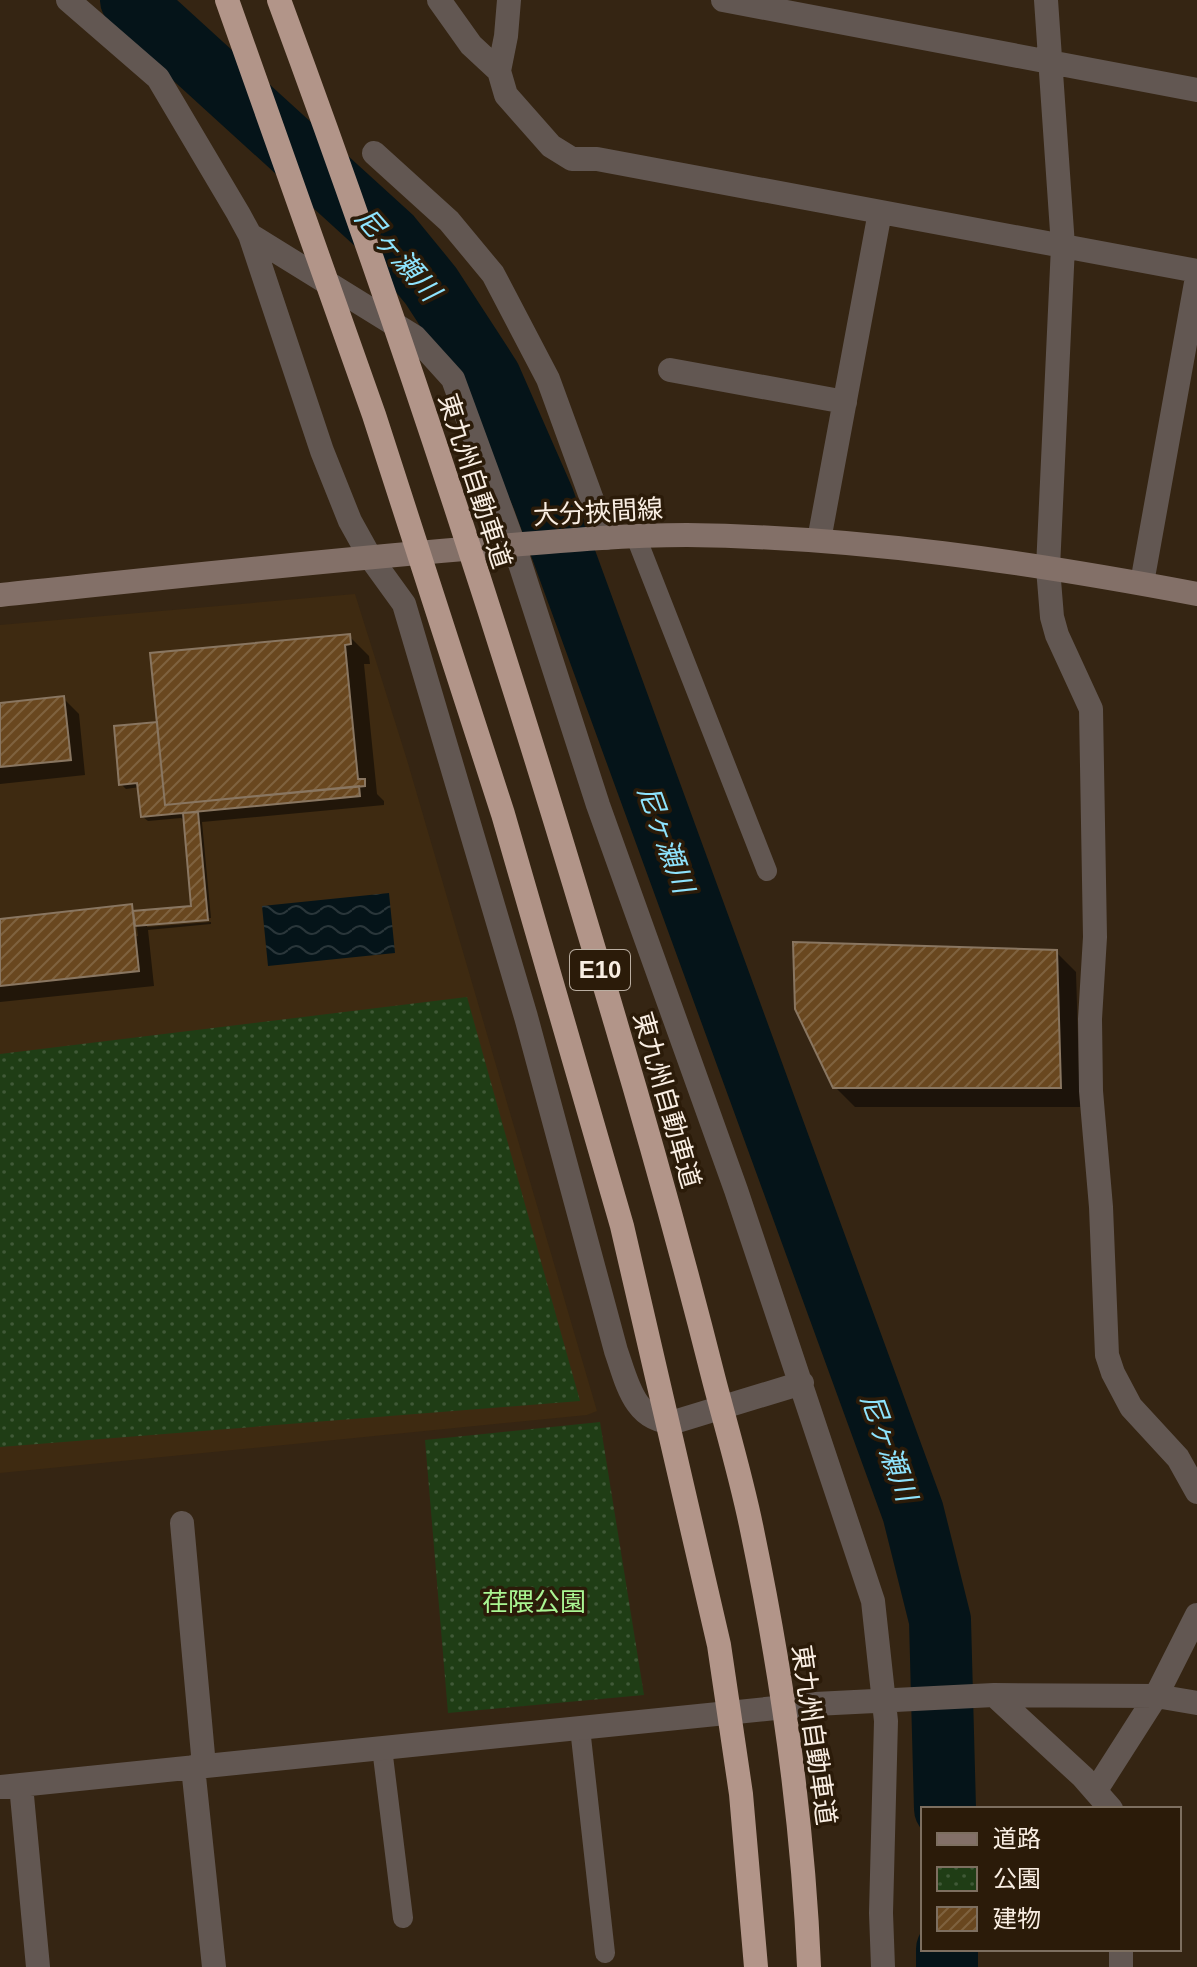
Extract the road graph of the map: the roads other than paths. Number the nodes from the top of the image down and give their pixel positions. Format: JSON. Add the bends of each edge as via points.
{"nodes":[{"id":1,"x":68,"y":0,"type":"edge"},
{"id":2,"x":227,"y":0,"type":"edge"},
{"id":3,"x":279,"y":0,"type":"edge"},
{"id":4,"x":439,"y":0,"type":"edge"},
{"id":5,"x":509,"y":0,"type":"edge"},
{"id":6,"x":723,"y":0,"type":"edge"},
{"id":7,"x":1046,"y":0,"type":"edge"},
{"id":8,"x":1050,"y":63,"type":"junction"},
{"id":9,"x":499,"y":71,"type":"junction"},
{"id":10,"x":1197,"y":90,"type":"edge"},
{"id":11,"x":374,"y":153,"type":"dead end"},
{"id":12,"x":880,"y":212,"type":"junction"},
{"id":13,"x":250,"y":235,"type":"junction"},
{"id":14,"x":1063,"y":246,"type":"junction"},
{"id":15,"x":1197,"y":274,"type":"edge"},
{"id":16,"x":670,"y":370,"type":"dead end"},
{"id":17,"x":845,"y":402,"type":"junction"},
{"id":18,"x":636,"y":537,"type":"junction"},
{"id":19,"x":606,"y":538,"type":"junction"},
{"id":20,"x":819,"y":540,"type":"junction"},
{"id":21,"x":514,"y":545,"type":"junction"},
{"id":22,"x":370,"y":557,"type":"junction"},
{"id":23,"x":1048,"y":568,"type":"junction"},
{"id":24,"x":1142,"y":583,"type":"junction"},
{"id":25,"x":1197,"y":594,"type":"edge"},
{"id":26,"x":0,"y":595,"type":"edge"},
{"id":27,"x":767,"y":871,"type":"dead end"},
{"id":28,"x":802,"y":1383,"type":"junction"},
{"id":29,"x":1197,"y":1492,"type":"edge"},
{"id":30,"x":182,"y":1523,"type":"dead end"},
{"id":31,"x":1197,"y":1615,"type":"edge"},
{"id":32,"x":994,"y":1695,"type":"junction"},
{"id":33,"x":1156,"y":1696,"type":"junction"},
{"id":34,"x":885,"y":1700,"type":"junction"},
{"id":35,"x":1197,"y":1703,"type":"edge"},
{"id":36,"x":580,"y":1728,"type":"junction"},
{"id":37,"x":382,"y":1748,"type":"junction"},
{"id":38,"x":198,"y":1767,"type":"junction"},
{"id":39,"x":10,"y":1786,"type":"edge"},
{"id":40,"x":1103,"y":1799,"type":"edge"},
{"id":41,"x":403,"y":1918,"type":"dead end"},
{"id":42,"x":605,"y":1953,"type":"dead end"},
{"id":43,"x":38,"y":1967,"type":"edge"},
{"id":44,"x":214,"y":1967,"type":"edge"},
{"id":45,"x":756,"y":1967,"type":"edge"},
{"id":46,"x":809,"y":1967,"type":"edge"},
{"id":47,"x":883,"y":1967,"type":"edge"}],
"edges":[{"from":1,"to":13,"type":"street","via":[[158,78]]},
{"from":2,"to":45,"type":"highway","number":"E10","bridge":true,"via":[[374,415],[503,814],[622,1226],[719,1645],[741,1794]]},
{"from":3,"to":46,"type":"highway","name":"東九州自動車道","number":"E10","bridge":true,"via":[[422,408],[545,784],[672,1214],[752,1526],[795,1790]]},
{"from":4,"to":9,"type":"street","via":[[471,45]]},
{"from":5,"to":9,"type":"street"},
{"from":6,"to":8,"type":"street"},
{"from":7,"to":8,"type":"street"},
{"from":8,"to":10,"type":"street"},
{"from":8,"to":14,"type":"street"},
{"from":9,"to":12,"type":"street","via":[[506,95],[551,146],[572,159],[597,159]]},
{"from":11,"to":19,"type":"street","via":[[449,221],[493,274],[548,379]]},
{"from":12,"to":14,"type":"street"},
{"from":12,"to":17,"type":"street"},
{"from":13,"to":21,"type":"street","via":[[415,337],[453,379]]},
{"from":13,"to":22,"type":"street","via":[[322,451]]},
{"from":14,"to":15,"type":"street"},
{"from":14,"to":23,"type":"street"},
{"from":15,"to":24,"type":"street"},
{"from":16,"to":17,"type":"street"},
{"from":17,"to":20,"type":"street"},
{"from":18,"to":19,"type":"main road","name":"大分挾間線"},
{"from":18,"to":20,"type":"main road","name":"大分挾間線"},
{"from":18,"to":27,"type":"lane"},
{"from":19,"to":21,"type":"main road","name":"大分挾間線"},
{"from":20,"to":23,"type":"main road","name":"大分挾間線"},
{"from":21,"to":22,"type":"main road","name":"大分挾間線"},
{"from":21,"to":28,"type":"street","via":[[598,805]]},
{"from":22,"to":26,"type":"main road","name":"大分挾間線"},
{"from":22,"to":28,"type":"street","via":[[404,604],[632,1397],[652,1419],[674,1422]]},
{"from":23,"to":24,"type":"main road","name":"大分挾間線"},
{"from":23,"to":29,"type":"street","via":[[1057,635],[1091,709],[1091,1091],[1107,1355],[1131,1407],[1178,1458]]},
{"from":24,"to":25,"type":"main road","name":"大分挾間線"},
{"from":28,"to":34,"type":"street","via":[[873,1601]]},
{"from":30,"to":38,"type":"street"},
{"from":31,"to":33,"type":"street"},
{"from":32,"to":33,"type":"street"},
{"from":32,"to":34,"type":"street"},
{"from":32,"to":40,"type":"street"},
{"from":33,"to":35,"type":"street"},
{"from":33,"to":40,"type":"street"},
{"from":34,"to":36,"type":"street"},
{"from":34,"to":47,"type":"street"},
{"from":36,"to":37,"type":"street"},
{"from":36,"to":42,"type":"lane"},
{"from":37,"to":38,"type":"street"},
{"from":37,"to":41,"type":"lane"},
{"from":38,"to":39,"type":"street"},
{"from":38,"to":44,"type":"street"},
{"from":39,"to":43,"type":"street"}]}
